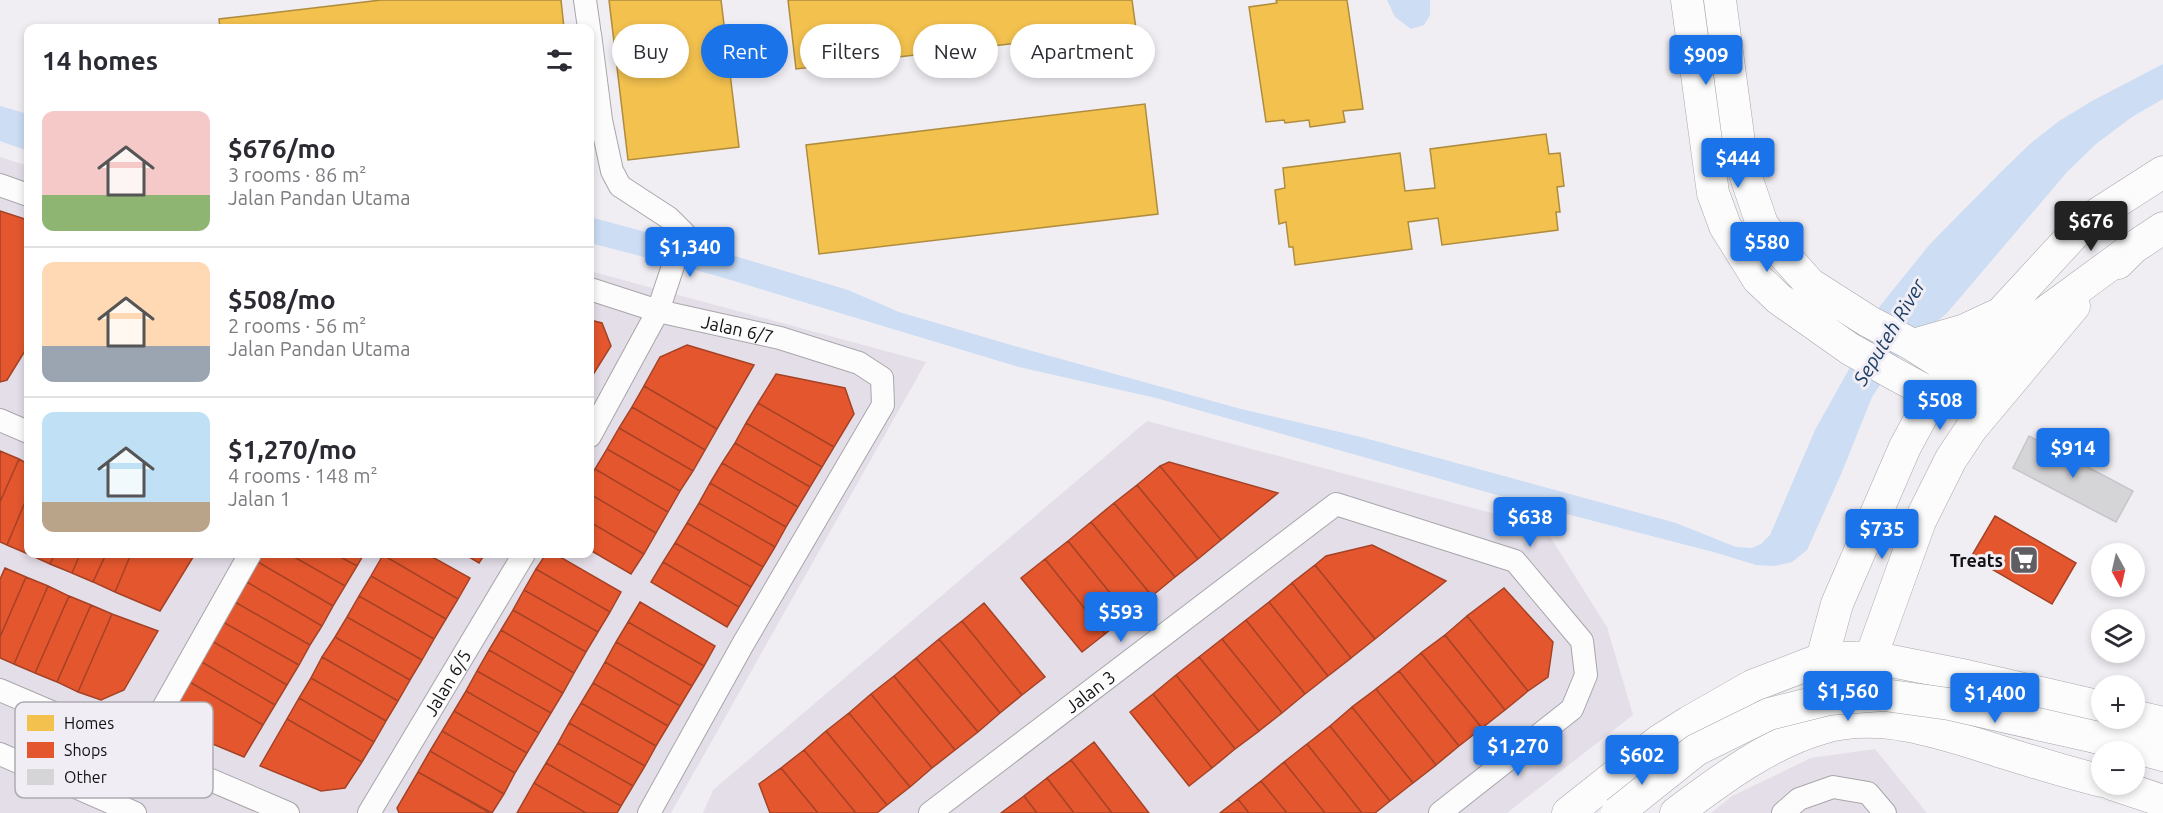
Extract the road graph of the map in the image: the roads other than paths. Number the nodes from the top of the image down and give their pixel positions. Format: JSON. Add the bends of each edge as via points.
{"nodes":[{"id":1,"x":585,"y":0,"type":"edge"},
{"id":2,"x":1687,"y":0,"type":"edge"},
{"id":3,"x":1720,"y":0,"type":"edge"},
{"id":4,"x":588,"y":24,"type":"edge"},
{"id":5,"x":594,"y":63,"type":"edge"},
{"id":6,"x":2163,"y":172,"type":"edge"},
{"id":7,"x":0,"y":185,"type":"edge"},
{"id":8,"x":24,"y":194,"type":"edge"},
{"id":9,"x":2163,"y":228,"type":"edge"},
{"id":10,"x":2133,"y":248,"type":"junction"},
{"id":11,"x":594,"y":290,"type":"edge"},
{"id":12,"x":658,"y":311,"type":"junction"},
{"id":13,"x":2001,"y":313,"type":"junction"},
{"id":14,"x":1913,"y":345,"type":"junction"},
{"id":15,"x":1895,"y":375,"type":"junction"},
{"id":16,"x":1960,"y":382,"type":"junction"},
{"id":17,"x":1933,"y":395,"type":"junction"},
{"id":18,"x":0,"y":420,"type":"edge"},
{"id":19,"x":24,"y":425,"type":"edge"},
{"id":20,"x":594,"y":429,"type":"edge"},
{"id":21,"x":1971,"y":429,"type":"junction"},
{"id":22,"x":1905,"y":447,"type":"junction"},
{"id":23,"x":248,"y":558,"type":"edge"},
{"id":24,"x":523,"y":558,"type":"edge"},
{"id":25,"x":1871,"y":657,"type":"junction"},
{"id":26,"x":1822,"y":659,"type":"junction"},
{"id":27,"x":1967,"y":676,"type":"junction"},
{"id":28,"x":0,"y":690,"type":"edge"},
{"id":29,"x":28,"y":702,"type":"edge"},
{"id":30,"x":167,"y":702,"type":"edge"},
{"id":31,"x":2091,"y":704,"type":"edge"},
{"id":32,"x":2145,"y":719,"type":"edge"},
{"id":33,"x":1689,"y":722,"type":"junction"},
{"id":34,"x":1863,"y":722,"type":"junction"},
{"id":35,"x":2163,"y":723,"type":"edge"},
{"id":36,"x":1822,"y":727,"type":"junction"},
{"id":37,"x":1952,"y":737,"type":"junction"},
{"id":38,"x":0,"y":754,"type":"edge"},
{"id":39,"x":2163,"y":755,"type":"edge"},
{"id":40,"x":15,"y":761,"type":"edge"},
{"id":41,"x":1725,"y":776,"type":"junction"},
{"id":42,"x":2091,"y":778,"type":"edge"},
{"id":43,"x":213,"y":781,"type":"edge"},
{"id":44,"x":2145,"y":795,"type":"edge"},
{"id":45,"x":101,"y":798,"type":"edge"},
{"id":46,"x":112,"y":798,"type":"edge"},
{"id":47,"x":2163,"y":801,"type":"edge"},
{"id":48,"x":110,"y":802,"type":"junction"},
{"id":49,"x":135,"y":813,"type":"edge"},
{"id":50,"x":288,"y":813,"type":"edge"},
{"id":51,"x":369,"y":813,"type":"edge"},
{"id":52,"x":649,"y":813,"type":"edge"},
{"id":53,"x":930,"y":813,"type":"edge"},
{"id":54,"x":1440,"y":813,"type":"edge"},
{"id":55,"x":1568,"y":813,"type":"edge"},
{"id":56,"x":1617,"y":813,"type":"edge"},
{"id":57,"x":1676,"y":813,"type":"edge"},
{"id":58,"x":1783,"y":813,"type":"edge"},
{"id":59,"x":1885,"y":813,"type":"edge"}],
"edges":[{"from":1,"to":4,"type":"street"},
{"from":2,"to":15,"type":"main road","via":[[1713,193],[1725,226],[1758,279],[1779,299]]},
{"from":3,"to":14,"type":"main road","via":[[1742,165],[1762,224],[1810,284]]},
{"from":5,"to":12,"type":"street","via":[[612,171],[620,186],[669,218],[684,233]]},
{"from":6,"to":13,"type":"main road","via":[[2085,222]]},
{"from":7,"to":8,"type":"street"},
{"from":9,"to":10,"type":"main road"},
{"from":10,"to":16,"type":"main road","via":[[2028,325]]},
{"from":10,"to":21,"type":"main road","via":[[2080,299]]},
{"from":11,"to":12,"type":"street","name":"Jalan 6/7"},
{"from":12,"to":20,"type":"street"},
{"from":12,"to":52,"type":"street","name":"Jalan 6/7","via":[[780,338],[859,363],[882,378],[883,405]]},
{"from":13,"to":14,"type":"main road","via":[[1965,330]]},
{"from":13,"to":16,"type":"main road"},
{"from":14,"to":16,"type":"main road"},
{"from":15,"to":17,"type":"main road"},
{"from":15,"to":22,"type":"main road","via":[[1907,395],[1911,415]]},
{"from":16,"to":17,"type":"main road","via":[[1946,397]]},
{"from":16,"to":21,"type":"main road","via":[[1972,412]]},
{"from":17,"to":22,"type":"main road"},
{"from":18,"to":19,"type":"street"},
{"from":21,"to":25,"type":"main road","via":[[1920,521]]},
{"from":22,"to":26,"type":"main road","via":[[1837,604]]},
{"from":23,"to":30,"type":"street"},
{"from":24,"to":51,"type":"street","name":"Jalan 6/5"},
{"from":25,"to":26,"type":"main road"},
{"from":25,"to":27,"type":"main road"},
{"from":25,"to":34,"type":"main road"},
{"from":26,"to":33,"type":"main road","via":[[1752,686]]},
{"from":26,"to":36,"type":"main road"},
{"from":27,"to":31,"type":"main road"},
{"from":27,"to":37,"type":"main road","via":[[1947,687],[1940,697],[1942,721]]},
{"from":28,"to":29,"type":"street"},
{"from":32,"to":35,"type":"main road"},
{"from":33,"to":41,"type":"main road","via":[[1705,718],[1734,734],[1736,754]]},
{"from":33,"to":55,"type":"main road"},
{"from":34,"to":36,"type":"main road"},
{"from":34,"to":37,"type":"main road","via":[[1923,727]]},
{"from":36,"to":41,"type":"main road"},
{"from":37,"to":42,"type":"main road"},
{"from":38,"to":40,"type":"street"},
{"from":39,"to":56,"type":"main road","bridge":true,"via":[[1948,704],[1884,695],[1829,699],[1768,714],[1696,750]]},
{"from":41,"to":57,"type":"main road"},
{"from":43,"to":50,"type":"street"},
{"from":44,"to":47,"type":"main road"},
{"from":45,"to":48,"type":"street"},
{"from":46,"to":48,"type":"street"},
{"from":48,"to":49,"type":"street"},
{"from":53,"to":54,"type":"street","name":"Jalan 3","via":[[1336,504],[1515,561],[1582,641],[1586,675],[1572,709]]},
{"from":58,"to":59,"type":"street","via":[[1799,800],[1833,787],[1868,793]]}]}
